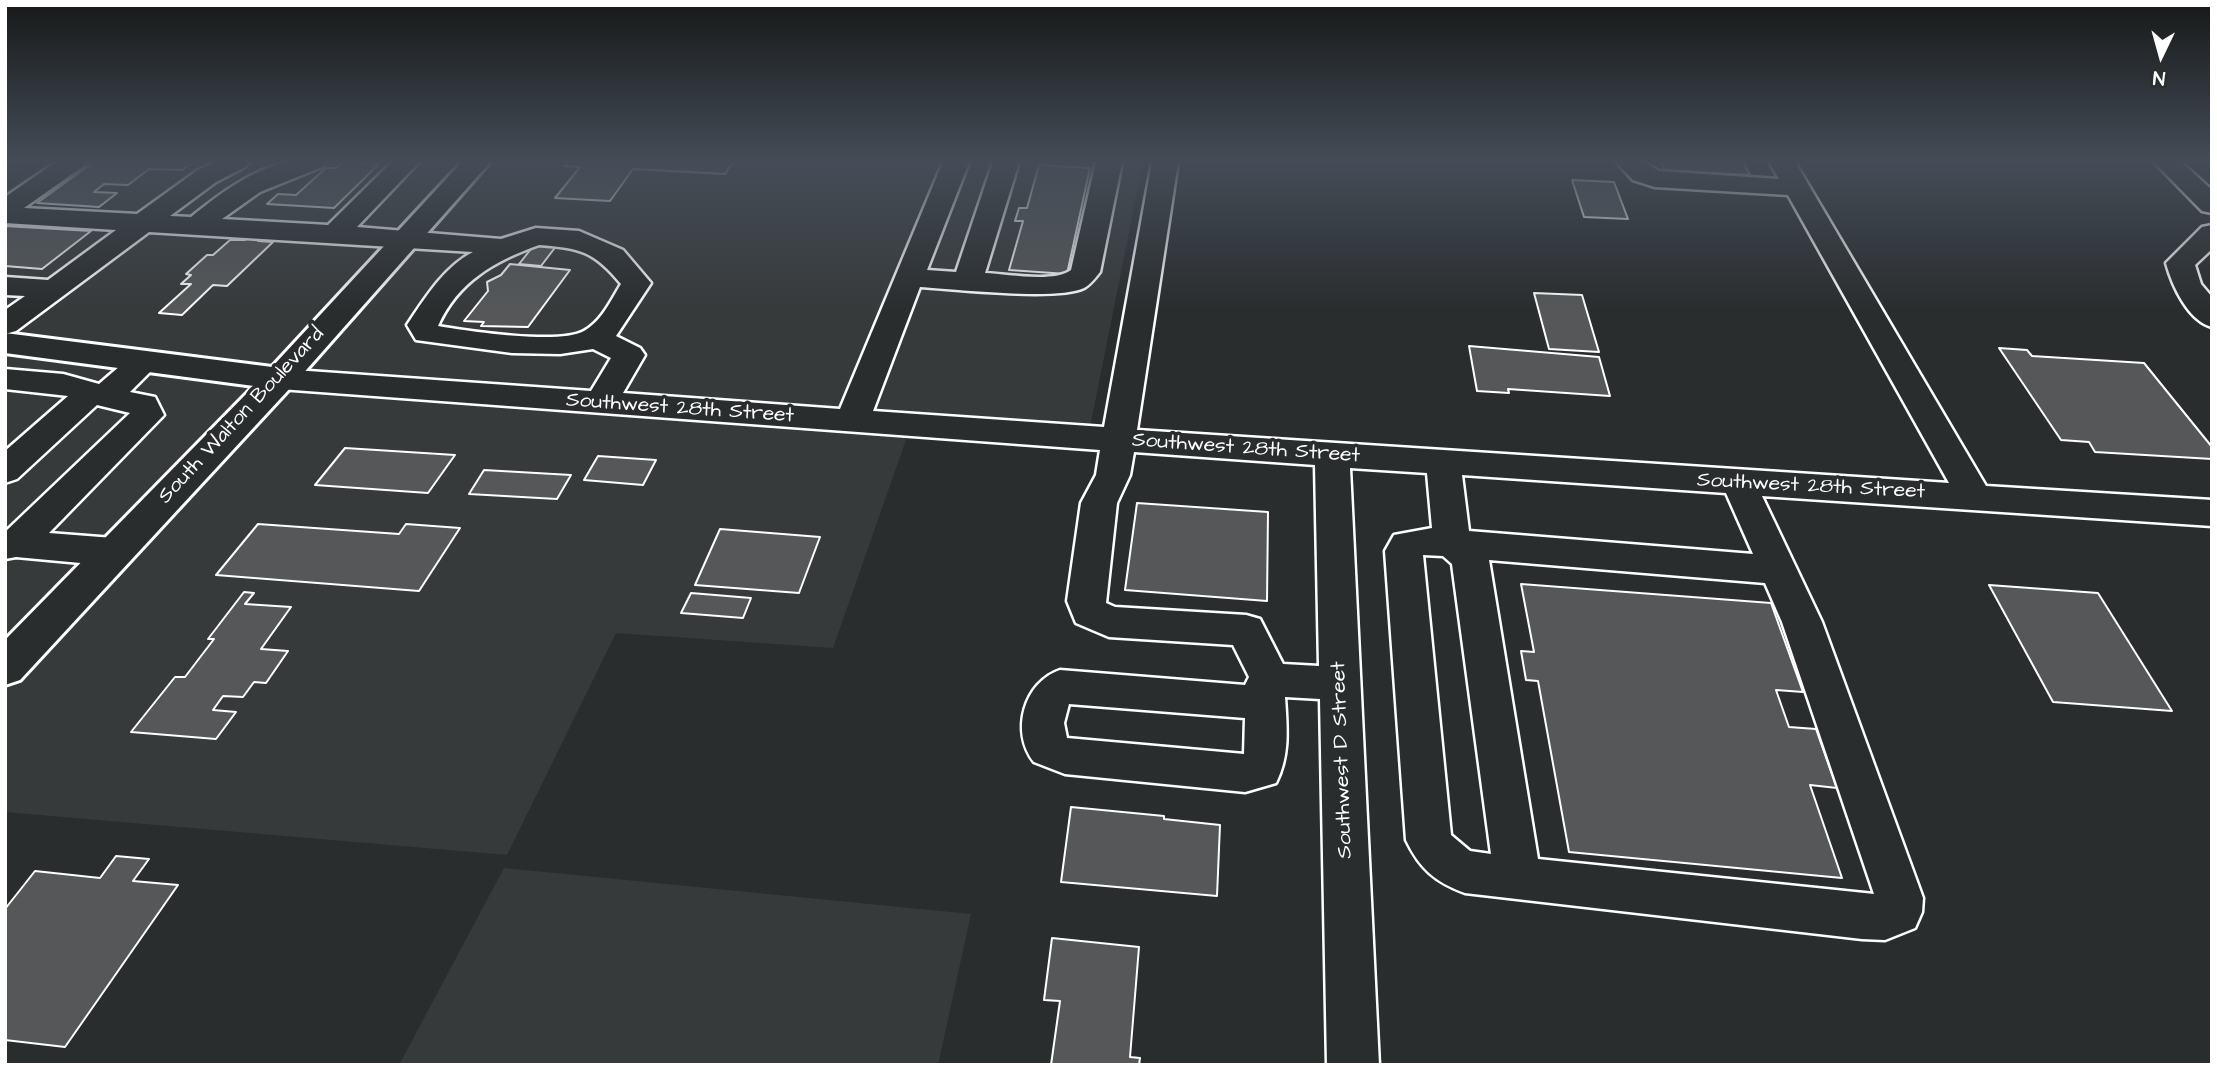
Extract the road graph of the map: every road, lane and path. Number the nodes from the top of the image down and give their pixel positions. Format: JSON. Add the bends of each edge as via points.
{"nodes":[{"id":1,"x":160,"y":212,"type":"edge"},
{"id":2,"x":213,"y":212,"type":"edge"},
{"id":3,"x":357,"y":212,"type":"edge"},
{"id":4,"x":429,"y":212,"type":"edge"},
{"id":5,"x":936,"y":212,"type":"edge"},
{"id":6,"x":989,"y":212,"type":"edge"},
{"id":7,"x":1098,"y":212,"type":"edge"},
{"id":8,"x":1157,"y":212,"type":"edge"},
{"id":9,"x":1812,"y":212,"type":"edge"},
{"id":10,"x":5,"y":215,"type":"edge"},
{"id":11,"x":145,"y":223,"type":"junction"},
{"id":12,"x":197,"y":226,"type":"junction"},
{"id":13,"x":2212,"y":233,"type":"edge"},
{"id":14,"x":335,"y":234,"type":"junction"},
{"id":15,"x":404,"y":239,"type":"junction"},
{"id":16,"x":501,"y":249,"type":"junction"},
{"id":17,"x":909,"y":278,"type":"junction"},
{"id":18,"x":968,"y":281,"type":"junction"},
{"id":19,"x":5,"y":286,"type":"edge"},
{"id":20,"x":55,"y":289,"type":"junction"},
{"id":21,"x":2212,"y":318,"type":"edge"},
{"id":22,"x":5,"y":326,"type":"edge"},
{"id":23,"x":595,"y":338,"type":"junction"},
{"id":24,"x":5,"y":343,"type":"edge"},
{"id":25,"x":145,"y":361,"type":"junction"},
{"id":26,"x":5,"y":379,"type":"edge"},
{"id":27,"x":280,"y":379,"type":"junction"},
{"id":28,"x":97,"y":395,"type":"junction"},
{"id":29,"x":600,"y":404,"type":"junction"},
{"id":30,"x":852,"y":421,"type":"junction"},
{"id":31,"x":1119,"y":440,"type":"junction"},
{"id":32,"x":1332,"y":456,"type":"junction"},
{"id":33,"x":1443,"y":463,"type":"junction"},
{"id":34,"x":5,"y":471,"type":"edge"},
{"id":35,"x":1739,"y":483,"type":"junction"},
{"id":36,"x":1975,"y":497,"type":"junction"},
{"id":37,"x":2212,"y":513,"type":"edge"},
{"id":38,"x":1452,"y":543,"type":"junction"},
{"id":39,"x":10,"y":545,"type":"edge"},
{"id":40,"x":113,"y":552,"type":"junction"},
{"id":41,"x":1778,"y":570,"type":"junction"},
{"id":42,"x":5,"y":668,"type":"edge"},
{"id":43,"x":1340,"y":684,"type":"junction"},
{"id":44,"x":1268,"y":692,"type":"junction"},
{"id":45,"x":1518,"y":878,"type":"junction"},
{"id":46,"x":1353,"y":1065,"type":"edge"}],
"edges":[{"from":1,"to":11,"type":"street"},
{"from":2,"to":12,"type":"street"},
{"from":3,"to":14,"type":"street"},
{"from":4,"to":15,"type":"main road","name":"South Walton Boulevard"},
{"from":5,"to":17,"type":"street"},
{"from":6,"to":18,"type":"street"},
{"from":7,"to":18,"type":"street","via":[[1085,272],[1079,280],[1066,285]]},
{"from":8,"to":31,"type":"street"},
{"from":9,"to":36,"type":"street"},
{"from":10,"to":11,"type":"street"},
{"from":11,"to":12,"type":"street"},
{"from":11,"to":20,"type":"street"},
{"from":12,"to":14,"type":"street"},
{"from":13,"to":21,"type":"street","via":[[2180,263],[2187,285]]},
{"from":14,"to":15,"type":"street"},
{"from":15,"to":16,"type":"street"},
{"from":15,"to":27,"type":"main road","name":"South Walton Boulevard"},
{"from":16,"to":23,"type":"street","via":[[536,236],[579,239],[613,256],[636,283]]},
{"from":16,"to":23,"type":"street","via":[[470,265],[439,299],[422,325],[427,333],[454,339],[572,345]]},
{"from":17,"to":18,"type":"street"},
{"from":17,"to":30,"type":"street"},
{"from":19,"to":20,"type":"street"},
{"from":20,"to":22,"type":"street"},
{"from":23,"to":29,"type":"street","via":[[629,355]]},
{"from":24,"to":25,"type":"main road"},
{"from":25,"to":27,"type":"main road"},
{"from":25,"to":28,"type":"street"},
{"from":26,"to":28,"type":"street","via":[[63,384]]},
{"from":27,"to":29,"type":"street","name":"Southwest 28th Street"},
{"from":27,"to":40,"type":"main road","name":"South Walton Boulevard"},
{"from":28,"to":34,"type":"street"},
{"from":28,"to":39,"type":"street","via":[[143,405],[147,415]]},
{"from":29,"to":30,"type":"street","name":"Southwest 28th Street"},
{"from":30,"to":31,"type":"street","name":"Southwest 28th Street"},
{"from":31,"to":32,"type":"street","name":"Southwest 28th Street"},
{"from":31,"to":44,"type":"street","via":[[1113,475],[1099,503],[1086,601],[1090,612],[1109,622],[1246,631]]},
{"from":32,"to":33,"type":"street","name":"Southwest 28th Street"},
{"from":32,"to":43,"type":"street","name":"Southwest D Street"},
{"from":33,"to":35,"type":"street","name":"Southwest 28th Street"},
{"from":33,"to":38,"type":"street"},
{"from":35,"to":36,"type":"street","name":"Southwest 28th Street"},
{"from":35,"to":41,"type":"street"},
{"from":36,"to":37,"type":"street","name":"Southwest 28th Street"},
{"from":38,"to":41,"type":"street"},
{"from":38,"to":45,"type":"street","via":[[1470,558]]},
{"from":38,"to":45,"type":"street","via":[[1407,544],[1404,551],[1429,840],[1446,864],[1465,872]]},
{"from":39,"to":40,"type":"street"},
{"from":40,"to":42,"type":"main road","name":"South Walton Boulevard"},
{"from":41,"to":45,"type":"street","via":[[1802,622],[1899,898],[1898,912],[1885,917],[1862,916]]},
{"from":43,"to":44,"type":"street"},
{"from":43,"to":46,"type":"street","name":"Southwest D Street"},
{"from":44,"to":44,"type":"street","via":[[1266,761],[1261,770],[1245,773],[1065,756],[1045,744],[1048,700],[1060,687]]}]}
